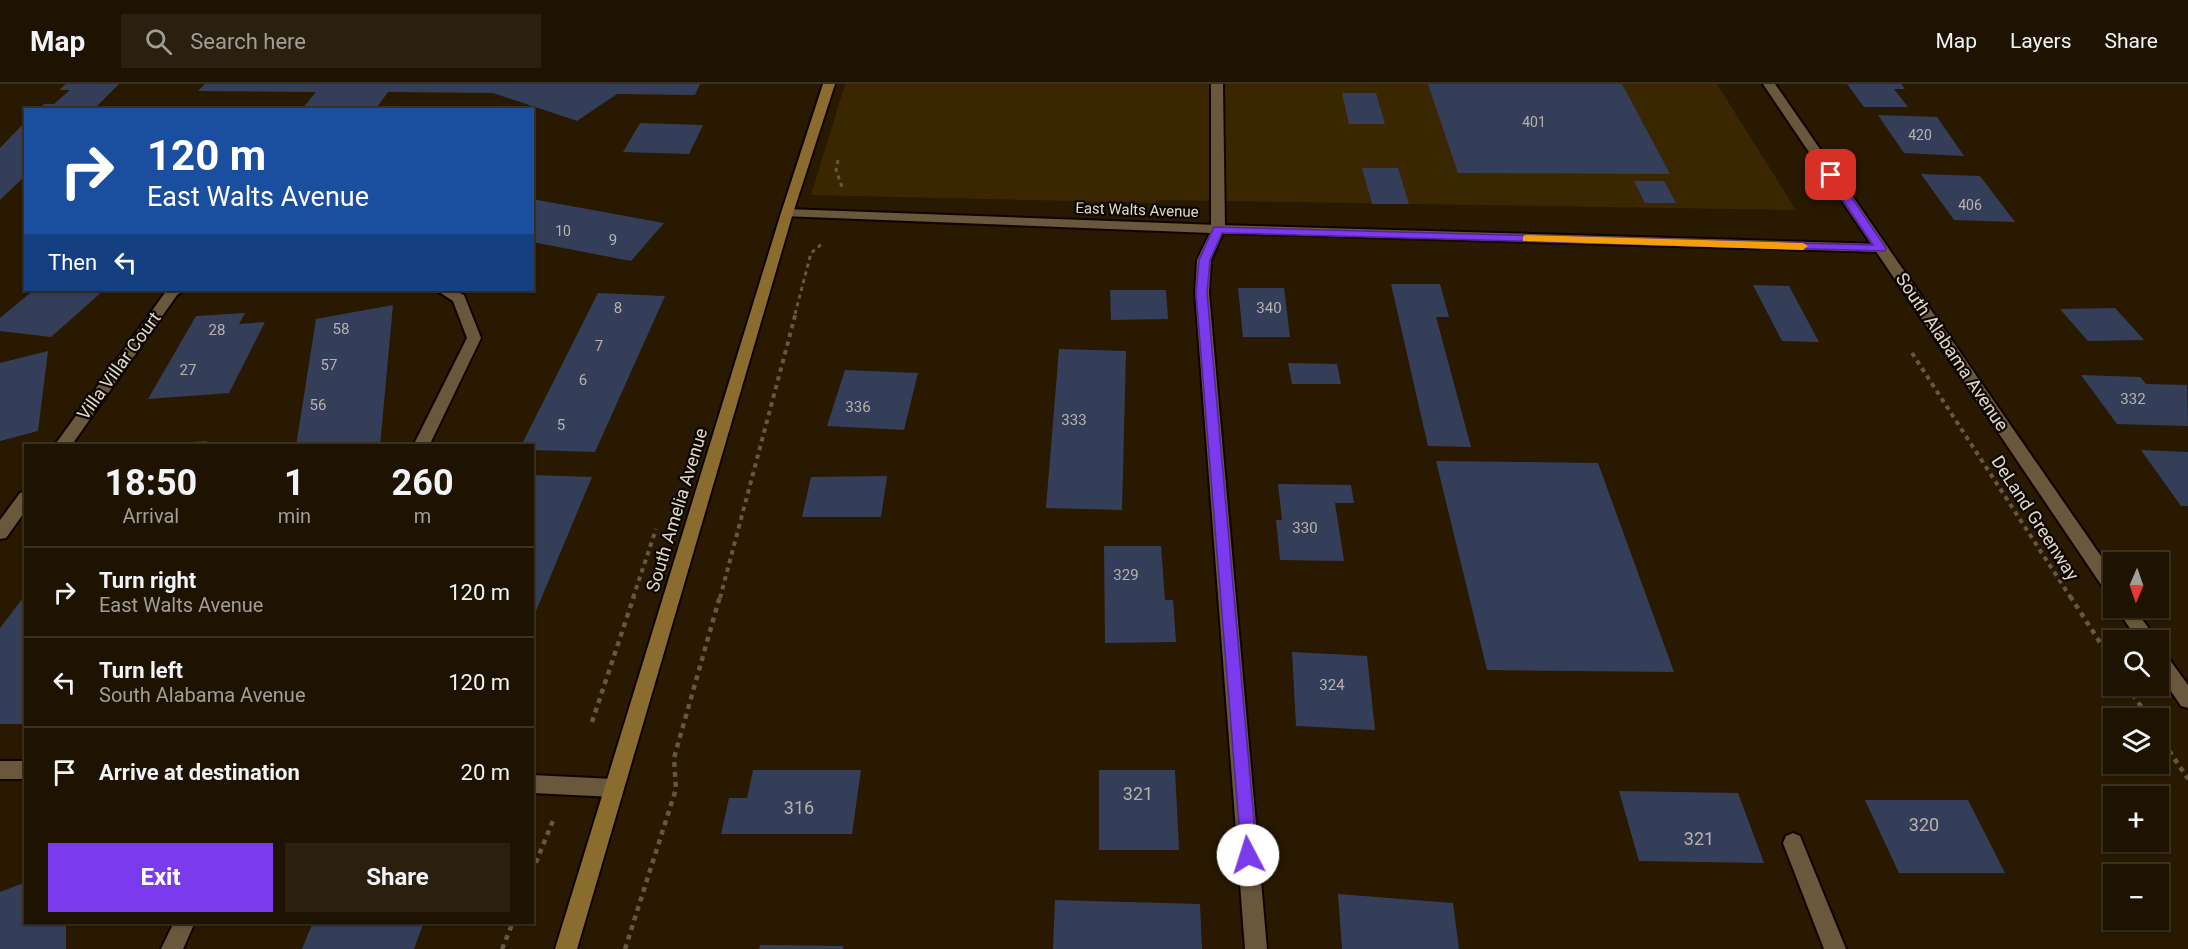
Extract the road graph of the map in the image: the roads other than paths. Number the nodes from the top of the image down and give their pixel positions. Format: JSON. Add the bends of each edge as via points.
{"nodes":[{"id":1,"x":829,"y":84,"type":"edge"},
{"id":2,"x":1217,"y":84,"type":"edge"},
{"id":3,"x":1769,"y":84,"type":"edge"},
{"id":4,"x":787,"y":213,"type":"junction"},
{"id":5,"x":1218,"y":229,"type":"junction"},
{"id":6,"x":1881,"y":248,"type":"junction"},
{"id":7,"x":175,"y":291,"type":"edge"},
{"id":8,"x":445,"y":291,"type":"edge"},
{"id":9,"x":63,"y":444,"type":"edge"},
{"id":10,"x":422,"y":444,"type":"edge"},
{"id":11,"x":24,"y":500,"type":"edge"},
{"id":12,"x":0,"y":533,"type":"edge"},
{"id":13,"x":2103,"y":574,"type":"edge"},
{"id":14,"x":2169,"y":673,"type":"edge"},
{"id":15,"x":2188,"y":700,"type":"edge"},
{"id":16,"x":0,"y":770,"type":"edge"},
{"id":17,"x":24,"y":770,"type":"edge"},
{"id":18,"x":534,"y":784,"type":"edge"},
{"id":19,"x":614,"y":788,"type":"junction"},
{"id":20,"x":1793,"y":843,"type":"dead end"},
{"id":21,"x":184,"y":924,"type":"edge"},
{"id":22,"x":172,"y":949,"type":"edge"},
{"id":23,"x":566,"y":949,"type":"edge"},
{"id":24,"x":1256,"y":949,"type":"edge"},
{"id":25,"x":1835,"y":949,"type":"edge"}],
"edges":[{"from":1,"to":4,"type":"main road","name":"South Amelia Avenue"},
{"from":2,"to":5,"type":"street"},
{"from":3,"to":6,"type":"street","name":"South Alabama Avenue"},
{"from":4,"to":5,"type":"street","name":"East Walts Avenue"},
{"from":4,"to":19,"type":"main road","name":"South Amelia Avenue"},
{"from":5,"to":6,"type":"street","name":"East Walts Avenue"},
{"from":5,"to":24,"type":"street","via":[[1204,260],[1202,293]]},
{"from":6,"to":13,"type":"street","name":"South Alabama Avenue"},
{"from":7,"to":9,"type":"street","name":"Villa Villar Court"},
{"from":8,"to":10,"type":"street","via":[[459,298],[474,338]]},
{"from":11,"to":12,"type":"street"},
{"from":14,"to":15,"type":"street"},
{"from":16,"to":17,"type":"street"},
{"from":18,"to":19,"type":"street"},
{"from":19,"to":23,"type":"main road","name":"South Amelia Avenue"},
{"from":20,"to":25,"type":"street"},
{"from":21,"to":22,"type":"street"}]}
